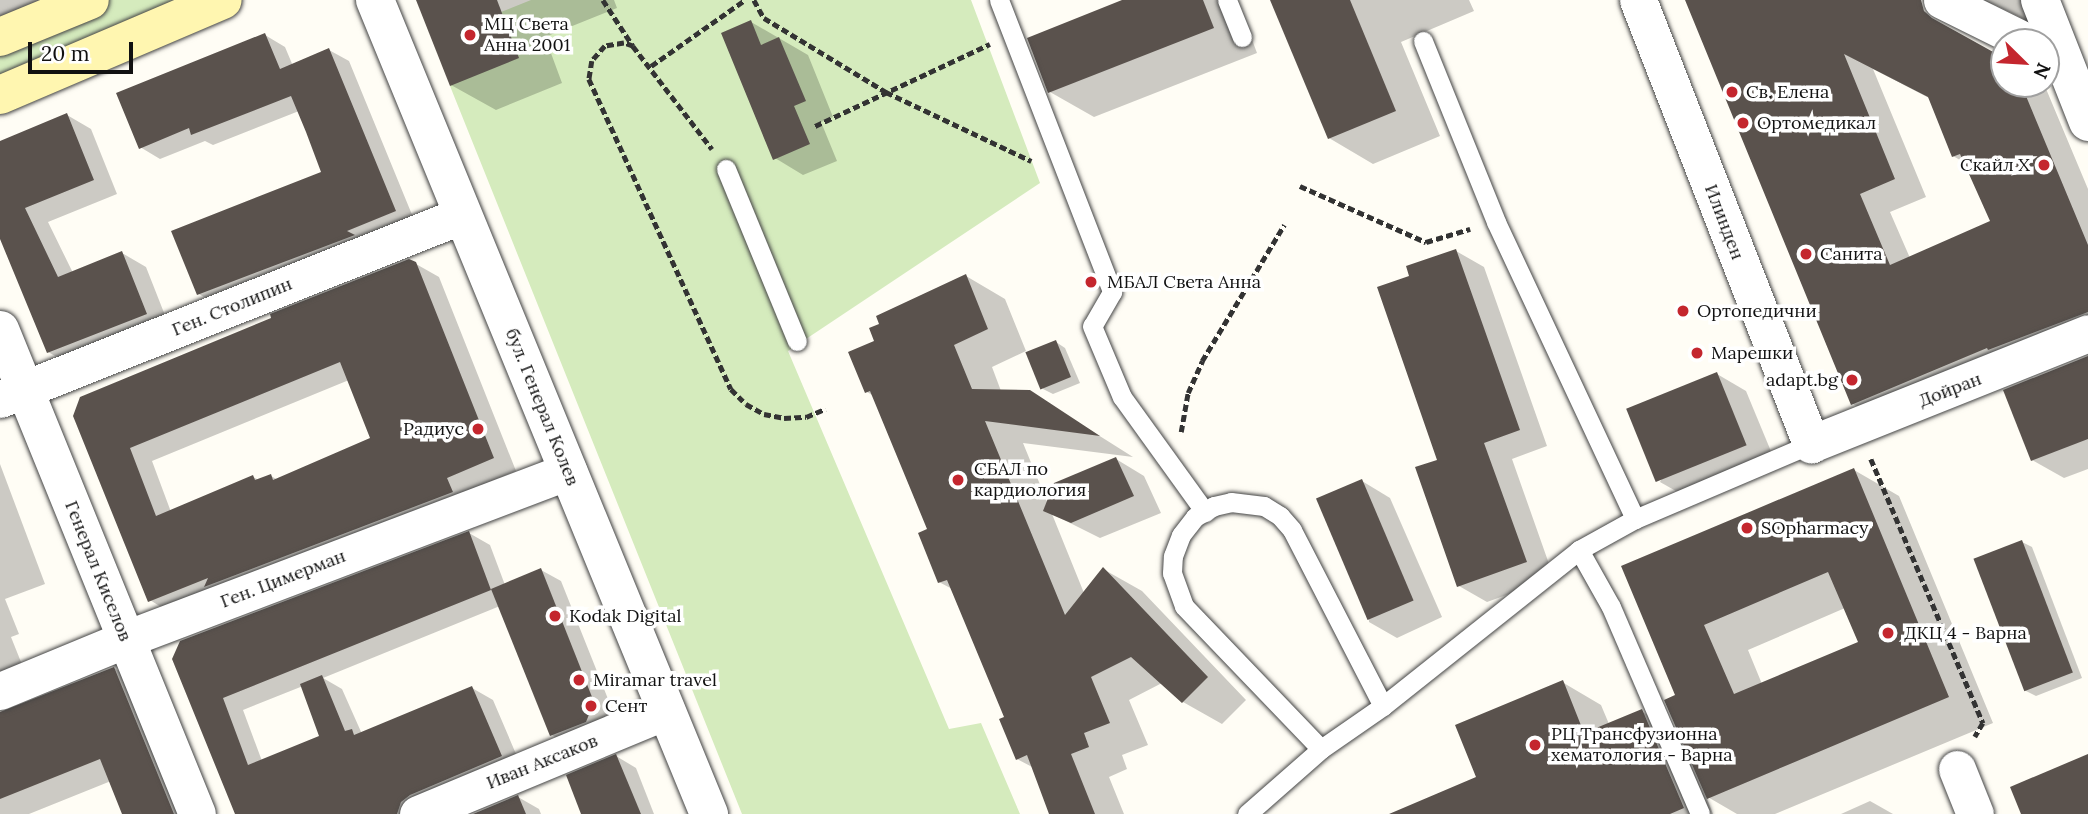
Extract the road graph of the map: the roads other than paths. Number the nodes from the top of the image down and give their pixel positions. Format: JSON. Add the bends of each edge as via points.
{"nodes":[{"id":1,"x":90,"y":0,"type":"edge"},
{"id":2,"x":223,"y":0,"type":"edge"},
{"id":3,"x":375,"y":0,"type":"edge"},
{"id":4,"x":999,"y":0,"type":"edge"},
{"id":5,"x":1227,"y":0,"type":"edge"},
{"id":6,"x":1638,"y":0,"type":"edge"},
{"id":7,"x":1942,"y":0,"type":"edge"},
{"id":8,"x":2040,"y":0,"type":"edge"},
{"id":9,"x":1999,"y":28,"type":"edge"},
{"id":10,"x":2048,"y":28,"type":"edge"},
{"id":11,"x":0,"y":37,"type":"edge"},
{"id":12,"x":1242,"y":37,"type":"dead end"},
{"id":13,"x":1423,"y":41,"type":"dead end"},
{"id":14,"x":2060,"y":66,"type":"edge"},
{"id":15,"x":0,"y":95,"type":"edge"},
{"id":16,"x":2088,"y":122,"type":"edge"},
{"id":17,"x":726,"y":169,"type":"road end"},
{"id":18,"x":463,"y":215,"type":"junction"},
{"id":19,"x":0,"y":329,"type":"edge"},
{"id":20,"x":2088,"y":333,"type":"edge"},
{"id":21,"x":797,"y":341,"type":"dead end"},
{"id":22,"x":12,"y":394,"type":"edge"},
{"id":23,"x":1811,"y":444,"type":"junction"},
{"id":24,"x":568,"y":471,"type":"junction"},
{"id":25,"x":1205,"y":512,"type":"junction"},
{"id":26,"x":1635,"y":519,"type":"junction"},
{"id":27,"x":1579,"y":550,"type":"junction"},
{"id":28,"x":126,"y":639,"type":"junction"},
{"id":29,"x":0,"y":691,"type":"edge"},
{"id":30,"x":1383,"y":706,"type":"junction"},
{"id":31,"x":666,"y":711,"type":"junction"},
{"id":32,"x":1321,"y":749,"type":"junction"},
{"id":33,"x":1956,"y":769,"type":"road end"},
{"id":34,"x":197,"y":814,"type":"edge"},
{"id":35,"x":418,"y":814,"type":"edge"},
{"id":36,"x":709,"y":814,"type":"edge"},
{"id":37,"x":1247,"y":814,"type":"edge"},
{"id":38,"x":1700,"y":814,"type":"edge"},
{"id":39,"x":1975,"y":814,"type":"edge"}],
"edges":[{"from":1,"to":11,"type":"main road"},
{"from":2,"to":15,"type":"main road"},
{"from":3,"to":18,"type":"street","name":"бул. Генерал Колев"},
{"from":4,"to":25,"type":"lane","via":[[1112,292],[1092,326],[1122,397]]},
{"from":5,"to":12,"type":"lane"},
{"from":6,"to":23,"type":"street","name":"Илинден"},
{"from":7,"to":9,"type":"street"},
{"from":8,"to":10,"type":"street"},
{"from":13,"to":26,"type":"lane","via":[[1496,222]]},
{"from":14,"to":16,"type":"street"},
{"from":17,"to":21,"type":"lane"},
{"from":18,"to":22,"type":"street","name":"Ген. Столипин"},
{"from":18,"to":24,"type":"street","name":"бул. Генерал Колев"},
{"from":19,"to":22,"type":"street","name":"Генерал Киселов"},
{"from":20,"to":23,"type":"street","name":"Дойран"},
{"from":22,"to":28,"type":"street","name":"Генерал Киселов"},
{"from":23,"to":26,"type":"lane"},
{"from":24,"to":28,"type":"street","name":"Ген. Цимерман"},
{"from":24,"to":31,"type":"street","name":"бул. Генерал Колев"},
{"from":25,"to":30,"type":"lane","via":[[1231,502],[1248,502],[1280,516],[1292,530]]},
{"from":25,"to":32,"type":"lane","via":[[1181,535],[1173,556],[1176,591],[1184,606]]},
{"from":26,"to":27,"type":"lane"},
{"from":27,"to":30,"type":"lane"},
{"from":27,"to":38,"type":"lane","via":[[1611,607]]},
{"from":28,"to":29,"type":"street","name":"Ген. Цимерман"},
{"from":28,"to":34,"type":"street","name":"Генерал Киселов"},
{"from":30,"to":32,"type":"lane"},
{"from":31,"to":35,"type":"street","name":"Иван Аксаков"},
{"from":31,"to":36,"type":"street","name":"бул. Генерал Колев"},
{"from":32,"to":37,"type":"lane"},
{"from":33,"to":39,"type":"street"}]}
